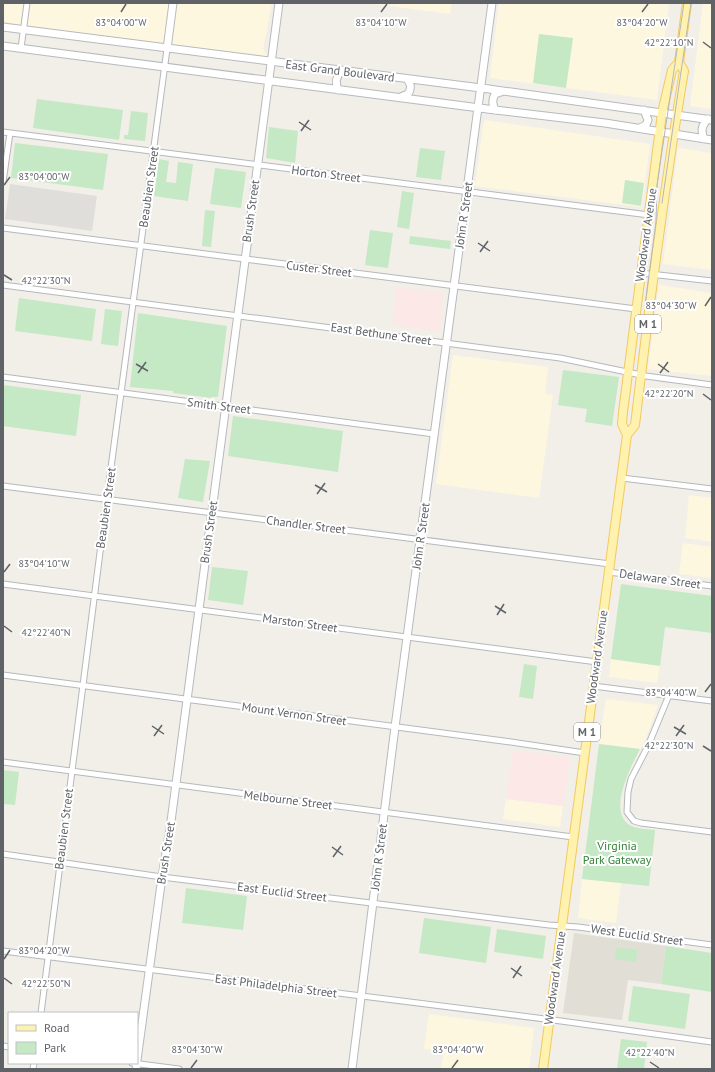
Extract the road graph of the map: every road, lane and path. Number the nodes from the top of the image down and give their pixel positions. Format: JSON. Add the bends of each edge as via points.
{"nodes":[{"id":1,"x":27,"y":3,"type":"edge"},
{"id":2,"x":174,"y":3,"type":"edge"},
{"id":3,"x":279,"y":3,"type":"edge"},
{"id":4,"x":492,"y":3,"type":"edge"},
{"id":5,"x":687,"y":3,"type":"edge"},
{"id":6,"x":3,"y":27,"type":"edge"},
{"id":7,"x":23,"y":30,"type":"junction"},
{"id":8,"x":3,"y":46,"type":"edge"},
{"id":9,"x":21,"y":48,"type":"junction"},
{"id":10,"x":167,"y":49,"type":"junction"},
{"id":11,"x":271,"y":62,"type":"junction"},
{"id":12,"x":679,"y":62,"type":"junction"},
{"id":13,"x":165,"y":66,"type":"junction"},
{"id":14,"x":341,"y":71,"type":"junction"},
{"id":15,"x":407,"y":79,"type":"junction"},
{"id":16,"x":269,"y":80,"type":"junction"},
{"id":17,"x":480,"y":88,"type":"junction"},
{"id":18,"x":338,"y":90,"type":"junction"},
{"id":19,"x":504,"y":91,"type":"junction"},
{"id":20,"x":397,"y":97,"type":"junction"},
{"id":21,"x":478,"y":108,"type":"junction"},
{"id":22,"x":495,"y":110,"type":"junction"},
{"id":23,"x":644,"y":110,"type":"junction"},
{"id":24,"x":662,"y":113,"type":"junction"},
{"id":25,"x":677,"y":115,"type":"junction"},
{"id":26,"x":710,"y":120,"type":"edge"},
{"id":27,"x":640,"y":128,"type":"junction"},
{"id":28,"x":3,"y":132,"type":"edge"},
{"id":29,"x":10,"y":133,"type":"junction"},
{"id":30,"x":659,"y":133,"type":"junction"},
{"id":31,"x":673,"y":135,"type":"junction"},
{"id":32,"x":704,"y":139,"type":"junction"},
{"id":33,"x":712,"y":140,"type":"edge"},
{"id":34,"x":154,"y":151,"type":"junction"},
{"id":35,"x":258,"y":165,"type":"junction"},
{"id":36,"x":3,"y":182,"type":"edge"},
{"id":37,"x":467,"y":192,"type":"junction"},
{"id":38,"x":649,"y":215,"type":"junction"},
{"id":39,"x":3,"y":228,"type":"edge"},
{"id":40,"x":141,"y":246,"type":"junction"},
{"id":41,"x":245,"y":259,"type":"junction"},
{"id":42,"x":641,"y":272,"type":"junction"},
{"id":43,"x":654,"y":274,"type":"junction"},
{"id":44,"x":712,"y":281,"type":"edge"},
{"id":45,"x":3,"y":285,"type":"edge"},
{"id":46,"x":454,"y":286,"type":"junction"},
{"id":47,"x":134,"y":302,"type":"junction"},
{"id":48,"x":636,"y":310,"type":"junction"},
{"id":49,"x":237,"y":315,"type":"junction"},
{"id":50,"x":446,"y":343,"type":"junction"},
{"id":51,"x":628,"y":372,"type":"junction"},
{"id":52,"x":641,"y":375,"type":"junction"},
{"id":53,"x":3,"y":378,"type":"edge"},
{"id":54,"x":712,"y":385,"type":"edge"},
{"id":55,"x":121,"y":393,"type":"junction"},
{"id":56,"x":225,"y":407,"type":"junction"},
{"id":57,"x":434,"y":434,"type":"junction"},
{"id":58,"x":627,"y":435,"type":"junction"},
{"id":59,"x":622,"y":478,"type":"junction"},
{"id":60,"x":3,"y":486,"type":"edge"},
{"id":61,"x":712,"y":489,"type":"edge"},
{"id":62,"x":107,"y":499,"type":"junction"},
{"id":63,"x":211,"y":513,"type":"junction"},
{"id":64,"x":420,"y":540,"type":"junction"},
{"id":65,"x":609,"y":568,"type":"junction"},
{"id":66,"x":3,"y":584,"type":"edge"},
{"id":67,"x":712,"y":586,"type":"edge"},
{"id":68,"x":94,"y":596,"type":"junction"},
{"id":69,"x":198,"y":610,"type":"junction"},
{"id":70,"x":407,"y":638,"type":"junction"},
{"id":71,"x":596,"y":662,"type":"junction"},
{"id":72,"x":3,"y":675,"type":"edge"},
{"id":73,"x":83,"y":686,"type":"junction"},
{"id":74,"x":593,"y":686,"type":"junction"},
{"id":75,"x":669,"y":695,"type":"junction"},
{"id":76,"x":186,"y":700,"type":"junction"},
{"id":77,"x":712,"y":701,"type":"edge"},
{"id":78,"x":396,"y":727,"type":"junction"},
{"id":79,"x":584,"y":753,"type":"junction"},
{"id":80,"x":3,"y":762,"type":"edge"},
{"id":81,"x":72,"y":771,"type":"junction"},
{"id":82,"x":176,"y":785,"type":"junction"},
{"id":83,"x":385,"y":812,"type":"junction"},
{"id":84,"x":712,"y":832,"type":"edge"},
{"id":85,"x":573,"y":837,"type":"junction"},
{"id":86,"x":3,"y":854,"type":"edge"},
{"id":87,"x":60,"y":862,"type":"junction"},
{"id":88,"x":162,"y":877,"type":"junction"},
{"id":89,"x":373,"y":903,"type":"junction"},
{"id":90,"x":562,"y":926,"type":"junction"},
{"id":91,"x":712,"y":945,"type":"edge"},
{"id":92,"x":3,"y":950,"type":"edge"},
{"id":93,"x":48,"y":956,"type":"junction"},
{"id":94,"x":149,"y":969,"type":"junction"},
{"id":95,"x":361,"y":996,"type":"junction"},
{"id":96,"x":41,"y":1012,"type":"edge"},
{"id":97,"x":550,"y":1021,"type":"junction"},
{"id":98,"x":712,"y":1042,"type":"edge"},
{"id":99,"x":138,"y":1054,"type":"edge"},
{"id":100,"x":138,"y":1062,"type":"edge"},
{"id":101,"x":179,"y":1069,"type":"edge"},
{"id":102,"x":352,"y":1069,"type":"edge"},
{"id":103,"x":543,"y":1069,"type":"edge"}],
"edges":[{"from":1,"to":7,"type":"street"},
{"from":2,"to":10,"type":"street","name":"Beaubien Street"},
{"from":3,"to":11,"type":"street","name":"Brush Street"},
{"from":4,"to":17,"type":"street","name":"John R Street"},
{"from":5,"to":12,"type":"main road","name":"Woodward Avenue","number":"M 1"},
{"from":6,"to":7,"type":"street","name":"East Grand Boulevard"},
{"from":7,"to":9,"type":"street"},
{"from":7,"to":10,"type":"street","name":"East Grand Boulevard"},
{"from":8,"to":9,"type":"street","name":"East Grand Boulevard"},
{"from":9,"to":13,"type":"street","name":"East Grand Boulevard"},
{"from":10,"to":11,"type":"street","name":"East Grand Boulevard"},
{"from":10,"to":13,"type":"street","name":"Beaubien Street"},
{"from":11,"to":14,"type":"street","name":"East Grand Boulevard"},
{"from":11,"to":16,"type":"street","name":"Brush Street"},
{"from":12,"to":24,"type":"main road","name":"Woodward Avenue","number":"M 1","via":[[672,70]]},
{"from":12,"to":25,"type":"main road","name":"Woodward Avenue","number":"M 1","via":[[684,71]]},
{"from":13,"to":16,"type":"street","name":"East Grand Boulevard"},
{"from":13,"to":34,"type":"street","name":"Beaubien Street"},
{"from":14,"to":15,"type":"street","name":"East Grand Boulevard"},
{"from":14,"to":18,"type":"street","via":[[336,80]]},
{"from":15,"to":17,"type":"street","name":"East Grand Boulevard"},
{"from":15,"to":20,"type":"street","via":[[410,83],[408,94]]},
{"from":16,"to":18,"type":"street","name":"East Grand Boulevard"},
{"from":16,"to":35,"type":"street","name":"Brush Street"},
{"from":17,"to":19,"type":"street","name":"East Grand Boulevard"},
{"from":17,"to":21,"type":"street","name":"John R Street"},
{"from":18,"to":20,"type":"street","name":"East Grand Boulevard"},
{"from":19,"to":22,"type":"street","via":[[495,94],[492,99]]},
{"from":19,"to":23,"type":"street","name":"East Grand Boulevard"},
{"from":20,"to":21,"type":"street","name":"East Grand Boulevard"},
{"from":21,"to":22,"type":"street","name":"East Grand Boulevard"},
{"from":21,"to":37,"type":"street","name":"John R Street"},
{"from":22,"to":27,"type":"street","name":"East Grand Boulevard"},
{"from":23,"to":24,"type":"street","name":"East Grand Boulevard"},
{"from":23,"to":27,"type":"street","via":[[648,120],[646,125]]},
{"from":24,"to":25,"type":"street","name":"East Grand Boulevard"},
{"from":24,"to":30,"type":"main road","name":"Woodward Avenue","number":"M 1"},
{"from":25,"to":26,"type":"street","name":"East Grand Boulevard"},
{"from":25,"to":31,"type":"main road","name":"Woodward Avenue","number":"M 1"},
{"from":26,"to":32,"type":"street","via":[[701,130]]},
{"from":27,"to":30,"type":"street","name":"East Grand Boulevard"},
{"from":28,"to":29,"type":"street","name":"Horton Street"},
{"from":29,"to":34,"type":"street","name":"Horton Street"},
{"from":29,"to":36,"type":"street"},
{"from":30,"to":31,"type":"street","name":"East Grand Boulevard"},
{"from":30,"to":38,"type":"main road","name":"Woodward Avenue","number":"M 1"},
{"from":31,"to":32,"type":"street","name":"East Grand Boulevard"},
{"from":31,"to":43,"type":"main road","name":"Woodward Avenue","number":"M 1"},
{"from":32,"to":33,"type":"street","name":"East Grand Boulevard"},
{"from":34,"to":35,"type":"street","name":"Horton Street"},
{"from":34,"to":40,"type":"street","name":"Beaubien Street"},
{"from":35,"to":37,"type":"street","name":"Horton Street"},
{"from":35,"to":41,"type":"street","name":"Brush Street"},
{"from":37,"to":38,"type":"street","name":"Horton Street"},
{"from":37,"to":46,"type":"street","name":"John R Street"},
{"from":38,"to":42,"type":"main road","name":"Woodward Avenue","number":"M 1"},
{"from":39,"to":40,"type":"street","name":"Custer Street"},
{"from":40,"to":41,"type":"street","name":"Custer Street"},
{"from":40,"to":47,"type":"street","name":"Beaubien Street"},
{"from":41,"to":46,"type":"street","name":"Custer Street"},
{"from":41,"to":49,"type":"street","name":"Brush Street"},
{"from":42,"to":43,"type":"street"},
{"from":42,"to":48,"type":"main road","name":"Woodward Avenue","number":"M 1"},
{"from":43,"to":44,"type":"street"},
{"from":43,"to":52,"type":"main road","name":"Woodward Avenue","number":"M 1"},
{"from":45,"to":47,"type":"street","name":"East Bethune Street"},
{"from":46,"to":48,"type":"street","name":"Custer Street"},
{"from":46,"to":50,"type":"street","name":"John R Street"},
{"from":47,"to":49,"type":"street","name":"East Bethune Street"},
{"from":47,"to":55,"type":"street","name":"Beaubien Street"},
{"from":48,"to":51,"type":"main road","name":"Woodward Avenue","number":"M 1"},
{"from":49,"to":50,"type":"street","name":"East Bethune Street"},
{"from":49,"to":56,"type":"street","name":"Brush Street"},
{"from":50,"to":51,"type":"street","name":"East Bethune Street","via":[[560,358]]},
{"from":50,"to":57,"type":"street","name":"John R Street"},
{"from":51,"to":52,"type":"street","name":"East Bethune Street"},
{"from":51,"to":58,"type":"main road","name":"Woodward Avenue","number":"M 1","via":[[622,424]]},
{"from":52,"to":54,"type":"street","name":"East Bethune Street"},
{"from":52,"to":58,"type":"main road","name":"Woodward Avenue","number":"M 1","via":[[635,425]]},
{"from":53,"to":55,"type":"street","name":"Smith Street"},
{"from":55,"to":56,"type":"street","name":"Smith Street"},
{"from":55,"to":62,"type":"street","name":"Beaubien Street"},
{"from":56,"to":57,"type":"street","name":"Smith Street"},
{"from":56,"to":63,"type":"street","name":"Brush Street"},
{"from":57,"to":64,"type":"street","name":"John R Street"},
{"from":58,"to":59,"type":"main road","name":"Woodward Avenue","number":"M 1"},
{"from":59,"to":61,"type":"street"},
{"from":59,"to":65,"type":"main road","name":"Woodward Avenue","number":"M 1"},
{"from":60,"to":62,"type":"street","name":"Chandler Street"},
{"from":62,"to":63,"type":"street","name":"Chandler Street"},
{"from":62,"to":68,"type":"street","name":"Beaubien Street"},
{"from":63,"to":64,"type":"street","name":"Chandler Street"},
{"from":63,"to":69,"type":"street","name":"Brush Street"},
{"from":64,"to":65,"type":"street","name":"Chandler Street"},
{"from":64,"to":70,"type":"street","name":"John R Street"},
{"from":65,"to":67,"type":"street","name":"Delaware Street"},
{"from":65,"to":71,"type":"main road","name":"Woodward Avenue","number":"M 1"},
{"from":66,"to":68,"type":"street","name":"Marston Street"},
{"from":68,"to":69,"type":"street","name":"Marston Street"},
{"from":68,"to":73,"type":"street","name":"Beaubien Street"},
{"from":69,"to":70,"type":"street","name":"Marston Street"},
{"from":69,"to":76,"type":"street","name":"Brush Street"},
{"from":70,"to":71,"type":"street","name":"Marston Street"},
{"from":70,"to":78,"type":"street","name":"John R Street"},
{"from":71,"to":74,"type":"main road","name":"Woodward Avenue","number":"M 1"},
{"from":72,"to":73,"type":"street","name":"Mount Vernon Street"},
{"from":73,"to":76,"type":"street","name":"Mount Vernon Street"},
{"from":73,"to":81,"type":"street","name":"Beaubien Street"},
{"from":74,"to":75,"type":"street"},
{"from":74,"to":79,"type":"main road","name":"Woodward Avenue","number":"M 1"},
{"from":75,"to":77,"type":"street"},
{"from":75,"to":84,"type":"street","via":[[631,779],[627,812],[634,821],[641,823]]},
{"from":76,"to":78,"type":"street","name":"Mount Vernon Street"},
{"from":76,"to":82,"type":"street","name":"Brush Street"},
{"from":78,"to":79,"type":"street","name":"Mount Vernon Street"},
{"from":78,"to":83,"type":"street","name":"John R Street"},
{"from":79,"to":85,"type":"main road","name":"Woodward Avenue","number":"M 1"},
{"from":80,"to":81,"type":"street","name":"Melbourne Street"},
{"from":81,"to":82,"type":"street","name":"Melbourne Street"},
{"from":81,"to":87,"type":"street","name":"Beaubien Street"},
{"from":82,"to":83,"type":"street","name":"Melbourne Street"},
{"from":82,"to":88,"type":"street","name":"Brush Street"},
{"from":83,"to":85,"type":"street","name":"Melbourne Street"},
{"from":83,"to":89,"type":"street","name":"John R Street"},
{"from":85,"to":90,"type":"main road","name":"Woodward Avenue","number":"M 1"},
{"from":86,"to":87,"type":"street","name":"East Euclid Street"},
{"from":87,"to":88,"type":"street","name":"East Euclid Street"},
{"from":87,"to":93,"type":"street","name":"Beaubien Street"},
{"from":88,"to":89,"type":"street","name":"East Euclid Street"},
{"from":88,"to":94,"type":"street","name":"Brush Street"},
{"from":89,"to":90,"type":"street","name":"East Euclid Street"},
{"from":89,"to":95,"type":"street","name":"John R Street"},
{"from":90,"to":91,"type":"street","name":"West Euclid Street"},
{"from":90,"to":97,"type":"main road","name":"Woodward Avenue","number":"M 1"},
{"from":92,"to":93,"type":"street","name":"East Philadelphia Street"},
{"from":93,"to":94,"type":"street","name":"East Philadelphia Street"},
{"from":93,"to":96,"type":"street","name":"Beaubien Street"},
{"from":94,"to":95,"type":"street","name":"East Philadelphia Street"},
{"from":94,"to":99,"type":"street","name":"Brush Street"},
{"from":95,"to":97,"type":"street","name":"East Philadelphia Street"},
{"from":95,"to":102,"type":"street","name":"John R Street"},
{"from":97,"to":98,"type":"street","name":"East Philadelphia Street"},
{"from":97,"to":103,"type":"main road","name":"Woodward Avenue","number":"M 1"},
{"from":100,"to":101,"type":"street"}]}
